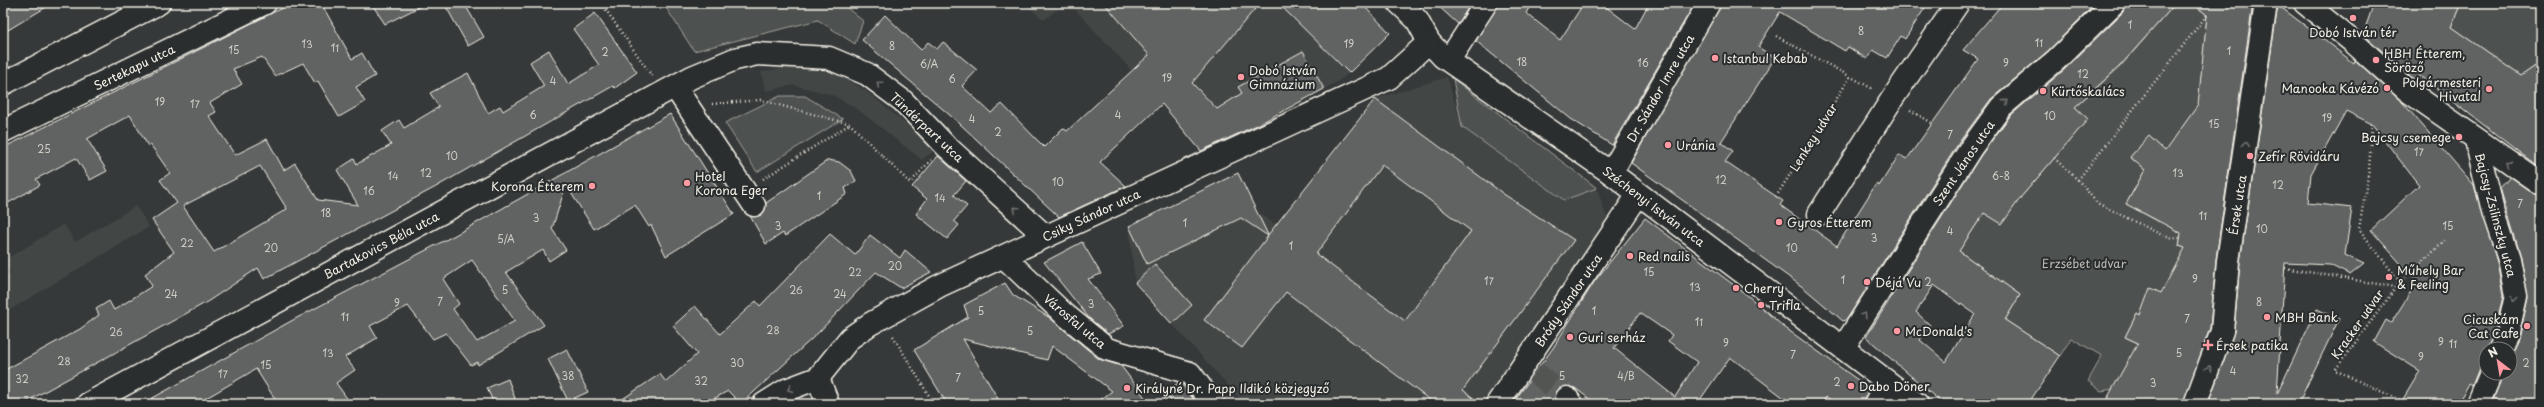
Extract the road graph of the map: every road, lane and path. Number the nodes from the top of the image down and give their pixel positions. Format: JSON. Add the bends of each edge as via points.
{"nodes":[{"id":1,"x":159,"y":3,"type":"edge"},
{"id":2,"x":265,"y":3,"type":"edge"},
{"id":3,"x":601,"y":3,"type":"edge"},
{"id":4,"x":1399,"y":3,"type":"edge"},
{"id":5,"x":1486,"y":3,"type":"edge"},
{"id":6,"x":1709,"y":3,"type":"edge"},
{"id":7,"x":1958,"y":3,"type":"edge"},
{"id":8,"x":2114,"y":3,"type":"edge"},
{"id":9,"x":2266,"y":3,"type":"edge"},
{"id":10,"x":2304,"y":3,"type":"edge"},
{"id":11,"x":2207,"y":15,"type":"dead end"},
{"id":12,"x":1776,"y":36,"type":"dead end"},
{"id":13,"x":1429,"y":42,"type":"junction"},
{"id":14,"x":1449,"y":60,"type":"junction"},
{"id":15,"x":1850,"y":77,"type":"junction"},
{"id":16,"x":3,"y":84,"type":"edge"},
{"id":17,"x":669,"y":90,"type":"junction"},
{"id":18,"x":1892,"y":99,"type":"junction"},
{"id":19,"x":686,"y":106,"type":"junction"},
{"id":20,"x":1932,"y":123,"type":"dead end"},
{"id":21,"x":850,"y":124,"type":"junction"},
{"id":22,"x":2372,"y":124,"type":"dead end"},
{"id":23,"x":3,"y":131,"type":"edge"},
{"id":24,"x":2476,"y":140,"type":"junction"},
{"id":25,"x":945,"y":145,"type":"junction"},
{"id":26,"x":2054,"y":158,"type":"dead end"},
{"id":27,"x":1610,"y":173,"type":"junction"},
{"id":28,"x":2078,"y":180,"type":"junction"},
{"id":29,"x":2541,"y":184,"type":"edge"},
{"id":30,"x":1638,"y":195,"type":"junction"},
{"id":31,"x":1776,"y":196,"type":"dead end"},
{"id":32,"x":749,"y":198,"type":"joint"},
{"id":33,"x":1819,"y":214,"type":"dead end"},
{"id":34,"x":1045,"y":236,"type":"junction"},
{"id":35,"x":2180,"y":238,"type":"dead end"},
{"id":36,"x":2446,"y":240,"type":"dead end"},
{"id":37,"x":1004,"y":257,"type":"junction"},
{"id":38,"x":2285,"y":268,"type":"dead end"},
{"id":39,"x":2400,"y":282,"type":"junction"},
{"id":40,"x":2394,"y":287,"type":"junction"},
{"id":41,"x":882,"y":318,"type":"junction"},
{"id":42,"x":2505,"y":341,"type":"edge"},
{"id":43,"x":1843,"y":348,"type":"junction"},
{"id":44,"x":818,"y":378,"type":"junction"},
{"id":45,"x":2488,"y":381,"type":"edge"},
{"id":46,"x":1886,"y":382,"type":"junction"},
{"id":47,"x":2402,"y":401,"type":"dead end"},
{"id":48,"x":88,"y":404,"type":"edge"},
{"id":49,"x":764,"y":404,"type":"edge"},
{"id":50,"x":828,"y":404,"type":"edge"},
{"id":51,"x":934,"y":404,"type":"edge"},
{"id":52,"x":1213,"y":404,"type":"edge"},
{"id":53,"x":1497,"y":404,"type":"edge"},
{"id":54,"x":1875,"y":404,"type":"edge"},
{"id":55,"x":1917,"y":404,"type":"edge"},
{"id":56,"x":2195,"y":404,"type":"edge"},
{"id":57,"x":2478,"y":404,"type":"edge"}],
"edges":[{"from":1,"to":16,"type":"street"},
{"from":2,"to":23,"type":"street","name":"Sertekapu utca"},
{"from":3,"to":17,"type":"path"},
{"from":4,"to":13,"type":"street","name":"Széchenyi István utca","via":[[1417,20]]},
{"from":5,"to":14,"type":"street"},
{"from":6,"to":27,"type":"street","name":"Dr. Sándor Imre utca"},
{"from":7,"to":18,"type":"street"},
{"from":43,"to":8,"type":"street","name":"Szent János utca","one_way":true,"via":[[1971,148],[2001,107],[2056,60]]},
{"from":56,"to":9,"type":"street","name":"Érsek utca","one_way":true,"via":[[2222,331],[2228,261]]},
{"from":10,"to":24,"type":"street","name":"Bajcsy-Zsilinszky utca","via":[[2408,91]]},
{"from":11,"to":28,"type":"path"},
{"from":12,"to":15,"type":"path"},
{"from":13,"to":14,"type":"street","name":"Széchenyi István utca"},
{"from":13,"to":34,"type":"street","name":"Csiky Sándor utca","via":[[1389,78]]},
{"from":14,"to":27,"type":"street","name":"Széchenyi István utca"},
{"from":15,"to":18,"type":"path"},
{"from":15,"to":31,"type":"path","name":"Lenkey udvar"},
{"from":17,"to":19,"type":"street"},
{"from":25,"to":17,"type":"street","name":"Tündérpart utca","one_way":true,"via":[[903,102],[867,74],[829,58],[757,54],[734,59],[692,76]]},
{"from":17,"to":48,"type":"street","name":"Bartakovics Béla utca"},
{"from":18,"to":20,"type":"path"},
{"from":18,"to":33,"type":"street"},
{"from":19,"to":21,"type":"path","via":[[760,100]]},
{"from":19,"to":32,"type":"street"},
{"from":21,"to":25,"type":"path","via":[[910,183]]},
{"from":21,"to":32,"type":"path"},
{"from":22,"to":39,"type":"path","name":"Kracker udvar","via":[[2369,170],[2359,229]]},
{"from":29,"to":24,"type":"street","one_way":true},
{"from":24,"to":42,"type":"street","name":"Bajcsy-Zsilinszky utca","one_way":true,"via":[[2493,211],[2509,259],[2516,296]]},
{"from":34,"to":25,"type":"street","name":"Tündérpart utca","one_way":true},
{"from":26,"to":28,"type":"path"},
{"from":27,"to":30,"type":"street","name":"Széchenyi István utca"},
{"from":28,"to":35,"type":"path","via":[[2097,203],[2166,237]]},
{"from":30,"to":43,"type":"street","name":"Széchenyi István utca"},
{"from":30,"to":53,"type":"street","name":"Bródy Sándor utca","via":[[1530,368]]},
{"from":34,"to":37,"type":"street","name":"Csiky Sándor utca"},
{"from":36,"to":39,"type":"path"},
{"from":37,"to":41,"type":"street","name":"Csiky Sándor utca","via":[[939,286]]},
{"from":37,"to":52,"type":"street","name":"Városfal utca","via":[[1063,313],[1107,349],[1190,373]]},
{"from":38,"to":40,"type":"path","name":"Kracker udvar"},
{"from":39,"to":40,"type":"path","name":"Kracker udvar"},
{"from":40,"to":47,"type":"path","name":"Kracker udvar","via":[[2335,370]]},
{"from":41,"to":44,"type":"street","name":"Csiky Sándor utca","via":[[850,338]]},
{"from":41,"to":51,"type":"path"},
{"from":43,"to":46,"type":"street","name":"Széchenyi István utca"},
{"from":44,"to":49,"type":"street","one_way":true,"via":[[786,390]]},
{"from":44,"to":50,"type":"street"},
{"from":45,"to":57,"type":"street"},
{"from":46,"to":54,"type":"street"},
{"from":46,"to":55,"type":"street","name":"Széchenyi István utca"}]}
